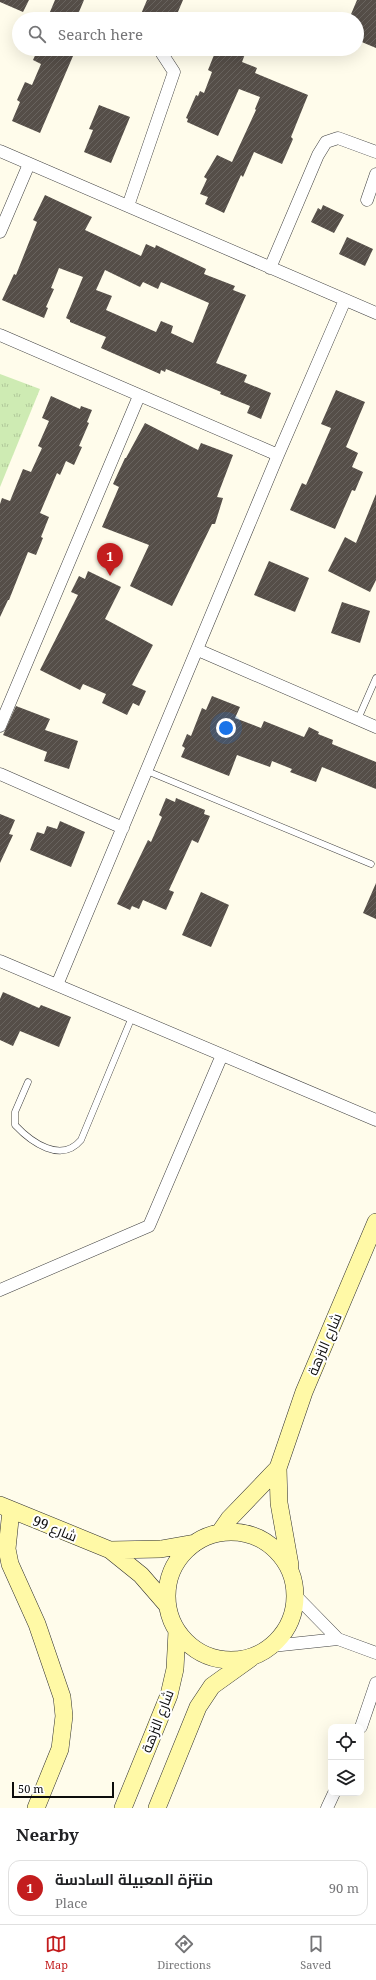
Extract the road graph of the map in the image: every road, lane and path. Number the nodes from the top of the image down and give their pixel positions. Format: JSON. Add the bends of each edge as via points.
{"nodes":[{"id":1,"x":164,"y":56,"type":"edge"},
{"id":2,"x":0,"y":151,"type":"edge"},
{"id":3,"x":376,"y":152,"type":"edge"},
{"id":4,"x":29,"y":164,"type":"junction"},
{"id":5,"x":376,"y":174,"type":"edge"},
{"id":6,"x":367,"y":200,"type":"dead end"},
{"id":7,"x":128,"y":206,"type":"junction"},
{"id":8,"x":0,"y":232,"type":"edge"},
{"id":9,"x":270,"y":268,"type":"junction"},
{"id":10,"x":345,"y":300,"type":"junction"},
{"id":11,"x":376,"y":313,"type":"edge"},
{"id":12,"x":0,"y":335,"type":"edge"},
{"id":13,"x":139,"y":396,"type":"junction"},
{"id":14,"x":278,"y":455,"type":"junction"},
{"id":15,"x":198,"y":650,"type":"junction"},
{"id":16,"x":376,"y":678,"type":"edge"},
{"id":17,"x":358,"y":719,"type":"junction"},
{"id":18,"x":0,"y":726,"type":"edge"},
{"id":19,"x":376,"y":727,"type":"edge"},
{"id":20,"x":147,"y":771,"type":"junction"},
{"id":21,"x":0,"y":774,"type":"edge"},
{"id":22,"x":123,"y":828,"type":"junction"},
{"id":23,"x":370,"y":864,"type":"dead end"},
{"id":24,"x":0,"y":961,"type":"edge"},
{"id":25,"x":57,"y":985,"type":"junction"},
{"id":26,"x":132,"y":1017,"type":"junction"},
{"id":27,"x":222,"y":1055,"type":"junction"},
{"id":28,"x":28,"y":1082,"type":"dead end"},
{"id":29,"x":376,"y":1120,"type":"edge"},
{"id":30,"x":376,"y":1222,"type":"edge"},
{"id":31,"x":0,"y":1290,"type":"edge"},
{"id":32,"x":278,"y":1468,"type":"junction"},
{"id":33,"x":6,"y":1507,"type":"edge"},
{"id":34,"x":220,"y":1532,"type":"junction"},
{"id":35,"x":195,"y":1542,"type":"junction"},
{"id":36,"x":110,"y":1550,"type":"junction"},
{"id":37,"x":290,"y":1569,"type":"junction"},
{"id":38,"x":294,"y":1594,"type":"junction"},
{"id":39,"x":168,"y":1605,"type":"junction"},
{"id":40,"x":177,"y":1631,"type":"junction"},
{"id":41,"x":338,"y":1639,"type":"junction"},
{"id":42,"x":272,"y":1646,"type":"junction"},
{"id":43,"x":376,"y":1653,"type":"edge"},
{"id":44,"x":253,"y":1656,"type":"junction"},
{"id":45,"x":376,"y":1683,"type":"edge"},
{"id":46,"x":362,"y":1724,"type":"edge"},
{"id":47,"x":333,"y":1796,"type":"edge"},
{"id":48,"x":36,"y":1808,"type":"edge"},
{"id":49,"x":123,"y":1808,"type":"edge"},
{"id":50,"x":157,"y":1808,"type":"edge"},
{"id":51,"x":327,"y":1808,"type":"edge"}],
"edges":[{"from":1,"to":7,"type":"street","via":[[174,72]]},
{"from":2,"to":4,"type":"street"},
{"from":3,"to":9,"type":"street","via":[[338,138],[326,142],[318,155]]},
{"from":4,"to":7,"type":"street"},
{"from":4,"to":8,"type":"street"},
{"from":5,"to":6,"type":"street"},
{"from":7,"to":9,"type":"street"},
{"from":9,"to":10,"type":"street"},
{"from":10,"to":11,"type":"street"},
{"from":10,"to":14,"type":"street"},
{"from":12,"to":13,"type":"street"},
{"from":13,"to":14,"type":"street"},
{"from":13,"to":18,"type":"street"},
{"from":14,"to":15,"type":"street"},
{"from":15,"to":17,"type":"street"},
{"from":15,"to":20,"type":"street"},
{"from":16,"to":17,"type":"lane"},
{"from":17,"to":19,"type":"street"},
{"from":20,"to":22,"type":"street"},
{"from":20,"to":23,"type":"lane"},
{"from":21,"to":22,"type":"street"},
{"from":22,"to":25,"type":"street"},
{"from":24,"to":25,"type":"street"},
{"from":25,"to":26,"type":"street"},
{"from":26,"to":27,"type":"street"},
{"from":26,"to":28,"type":"lane","via":[[78,1144],[59,1150],[41,1147],[15,1125],[15,1112]]},
{"from":27,"to":29,"type":"street"},
{"from":27,"to":31,"type":"street","via":[[149,1226]]},
{"from":30,"to":32,"type":"main road","name":"شارع النزهة","via":[[304,1392]]},
{"from":32,"to":34,"type":"main road","name":"شارع النزهة","via":[[229,1519]]},
{"from":32,"to":37,"type":"main road","name":"شارع النزهة","via":[[279,1503]]},
{"from":33,"to":36,"type":"main road","name":"شارع 99"},
{"from":33,"to":48,"type":"main road","via":[[10,1564],[39,1631],[62,1697],[64,1716],[60,1749]]},
{"from":34,"to":35,"type":"main road"},
{"from":34,"to":37,"type":"main road","via":[[242,1532],[262,1538],[279,1551]]},
{"from":35,"to":36,"type":"main road","name":"شارع 99","via":[[161,1549]]},
{"from":35,"to":39,"type":"main road","via":[[172,1570],[168,1587]]},
{"from":36,"to":39,"type":"main road","name":"شارع 99","via":[[141,1575]]},
{"from":37,"to":38,"type":"main road"},
{"from":38,"to":41,"type":"street"},
{"from":38,"to":42,"type":"main road","via":[[295,1610],[286,1630]]},
{"from":39,"to":40,"type":"main road"},
{"from":40,"to":44,"type":"main road","via":[[192,1647],[211,1657],[232,1660]]},
{"from":40,"to":49,"type":"main road","name":"شارع النزهة","via":[[175,1669],[169,1695]]},
{"from":41,"to":42,"type":"street"},
{"from":41,"to":43,"type":"street"},
{"from":42,"to":44,"type":"main road"},
{"from":44,"to":50,"type":"main road","via":[[212,1686],[198,1707]]},
{"from":45,"to":46,"type":"street"},
{"from":47,"to":51,"type":"street"}]}
